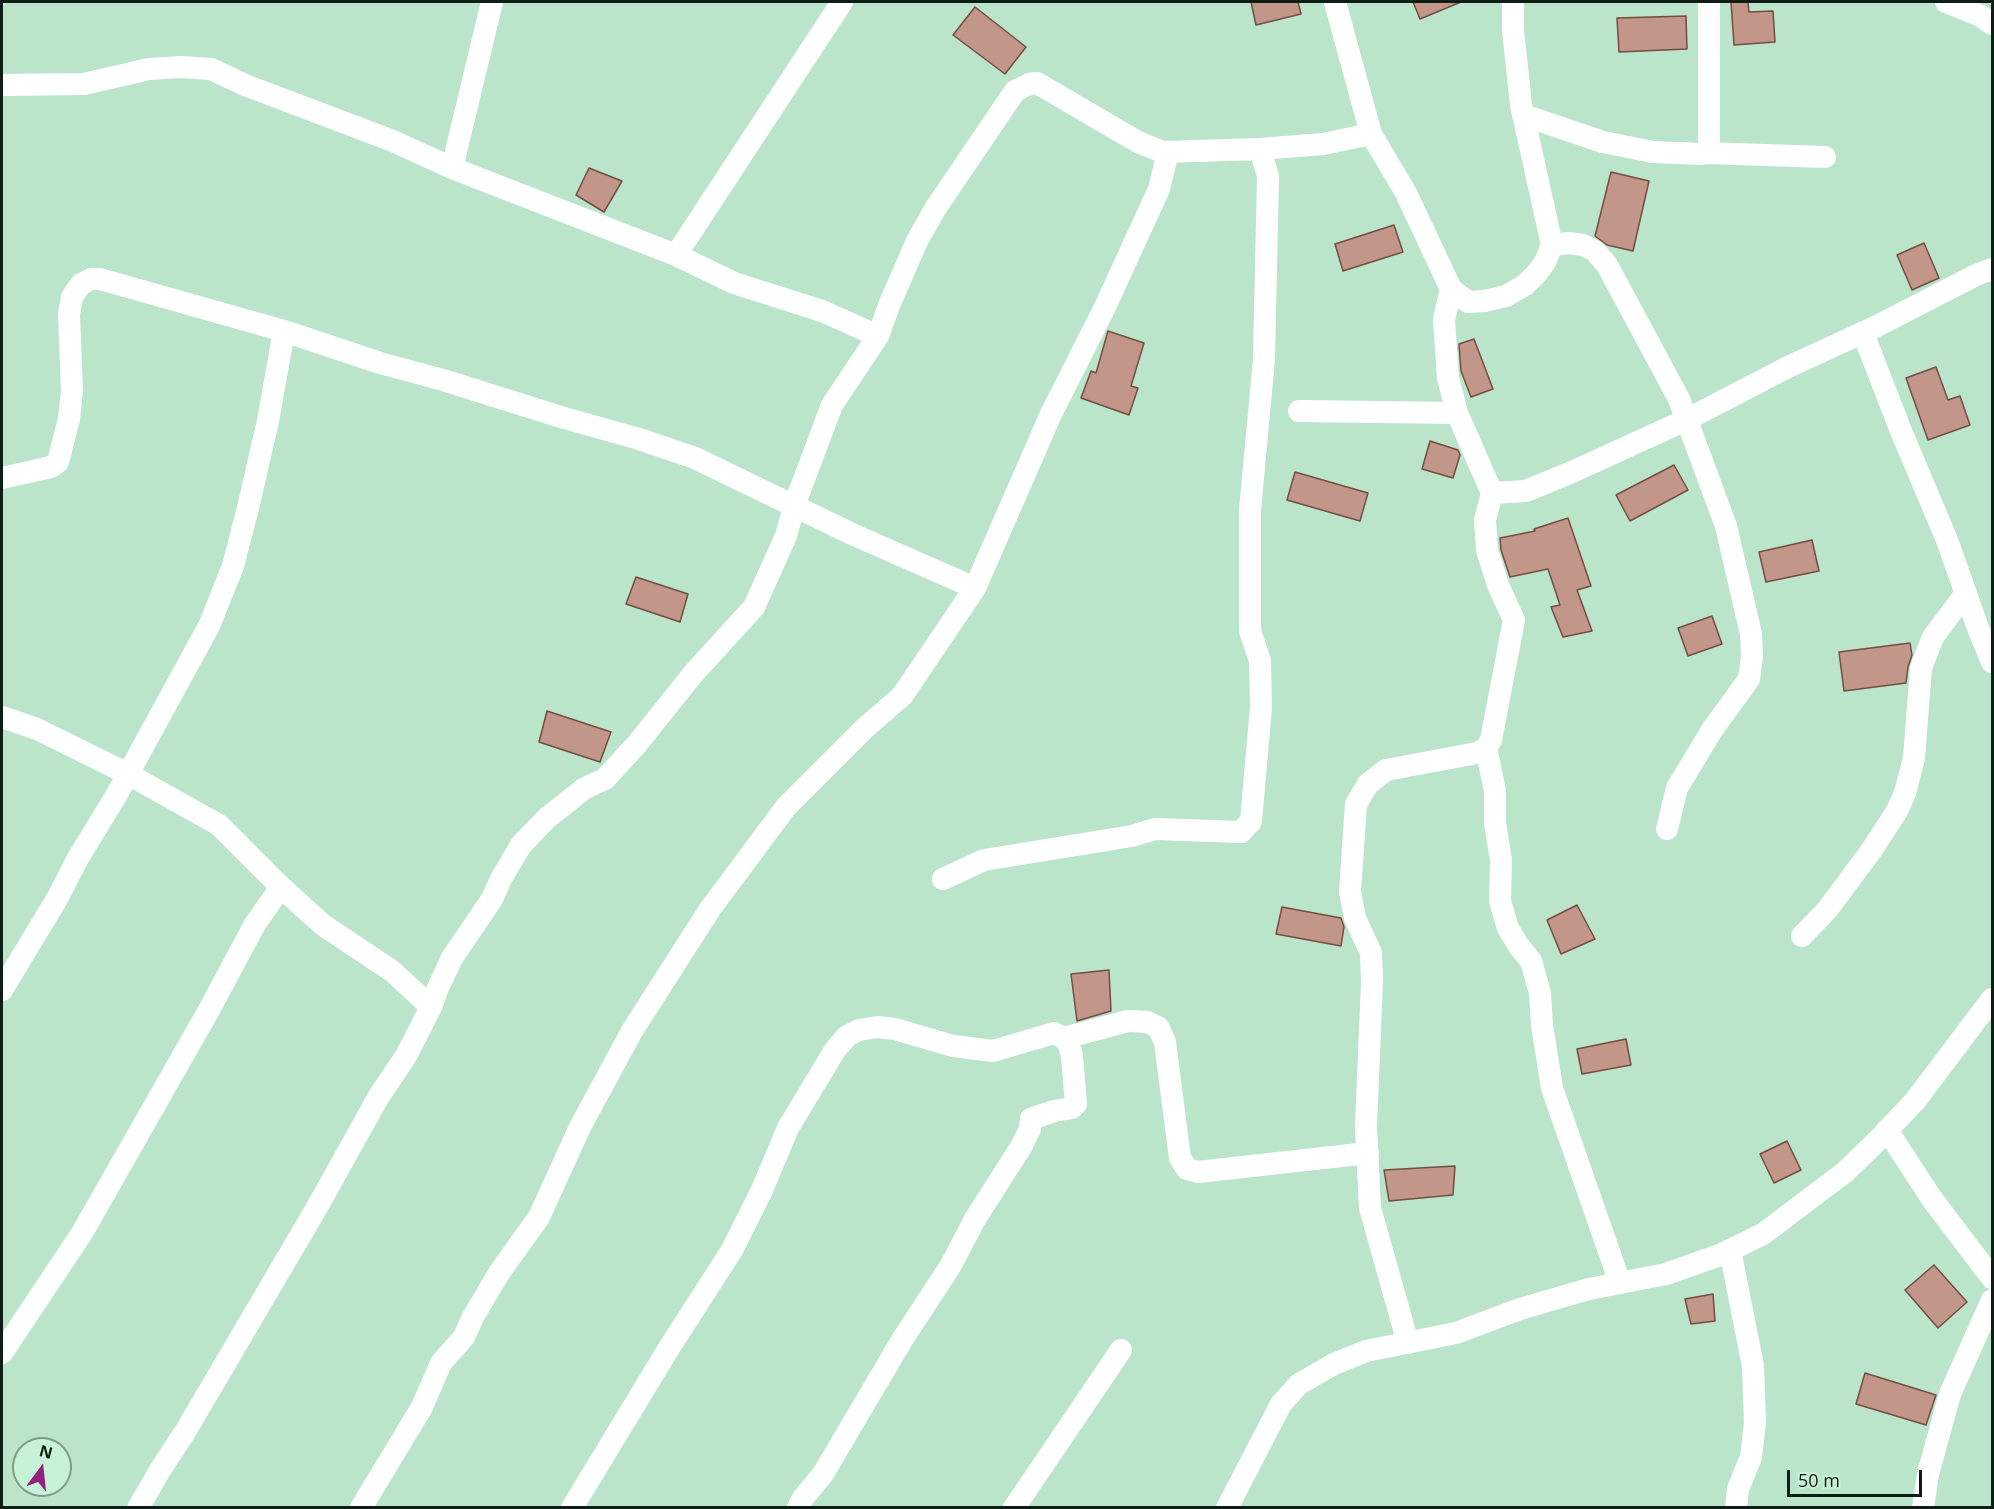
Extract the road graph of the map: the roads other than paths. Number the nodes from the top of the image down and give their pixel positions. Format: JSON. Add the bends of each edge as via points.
{"nodes":[{"id":1,"x":492,"y":2,"type":"edge"},
{"id":2,"x":842,"y":2,"type":"edge"},
{"id":3,"x":1335,"y":2,"type":"edge"},
{"id":4,"x":1513,"y":2,"type":"edge"},
{"id":5,"x":1709,"y":2,"type":"edge"},
{"id":6,"x":1946,"y":2,"type":"edge"},
{"id":7,"x":1992,"y":24,"type":"edge"},
{"id":8,"x":2,"y":85,"type":"edge"},
{"id":9,"x":1523,"y":115,"type":"junction"},
{"id":10,"x":1371,"y":134,"type":"junction"},
{"id":11,"x":1260,"y":149,"type":"junction"},
{"id":12,"x":1168,"y":152,"type":"junction"},
{"id":13,"x":1705,"y":153,"type":"junction"},
{"id":14,"x":1826,"y":157,"type":"dead end"},
{"id":15,"x":452,"y":168,"type":"junction"},
{"id":16,"x":1552,"y":245,"type":"junction"},
{"id":17,"x":676,"y":255,"type":"junction"},
{"id":18,"x":1992,"y":269,"type":"edge"},
{"id":19,"x":1451,"y":290,"type":"junction"},
{"id":20,"x":284,"y":331,"type":"junction"},
{"id":21,"x":1863,"y":333,"type":"junction"},
{"id":22,"x":878,"y":336,"type":"junction"},
{"id":23,"x":1299,"y":411,"type":"dead end"},
{"id":24,"x":1457,"y":413,"type":"junction"},
{"id":25,"x":1686,"y":420,"type":"junction"},
{"id":26,"x":2,"y":478,"type":"edge"},
{"id":27,"x":1492,"y":494,"type":"junction"},
{"id":28,"x":794,"y":506,"type":"junction"},
{"id":29,"x":975,"y":588,"type":"junction"},
{"id":30,"x":1966,"y":593,"type":"junction"},
{"id":31,"x":1992,"y":662,"type":"edge"},
{"id":32,"x":2,"y":717,"type":"edge"},
{"id":33,"x":1486,"y":748,"type":"junction"},
{"id":34,"x":128,"y":774,"type":"junction"},
{"id":35,"x":1667,"y":829,"type":"dead end"},
{"id":36,"x":943,"y":879,"type":"dead end"},
{"id":37,"x":281,"y":887,"type":"junction"},
{"id":38,"x":1802,"y":936,"type":"dead end"},
{"id":39,"x":2,"y":990,"type":"edge"},
{"id":40,"x":1992,"y":999,"type":"edge"},
{"id":41,"x":431,"y":1007,"type":"junction"},
{"id":42,"x":1064,"y":1038,"type":"junction"},
{"id":43,"x":1887,"y":1130,"type":"junction"},
{"id":44,"x":1368,"y":1153,"type":"junction"},
{"id":45,"x":1730,"y":1250,"type":"junction"},
{"id":46,"x":1992,"y":1278,"type":"edge"},
{"id":47,"x":1620,"y":1283,"type":"junction"},
{"id":48,"x":1992,"y":1304,"type":"edge"},
{"id":49,"x":1408,"y":1343,"type":"junction"},
{"id":50,"x":1121,"y":1350,"type":"dead end"},
{"id":51,"x":2,"y":1353,"type":"edge"},
{"id":52,"x":138,"y":1508,"type":"edge"},
{"id":53,"x":361,"y":1508,"type":"edge"},
{"id":54,"x":572,"y":1508,"type":"edge"},
{"id":55,"x":798,"y":1508,"type":"edge"},
{"id":56,"x":1014,"y":1508,"type":"edge"},
{"id":57,"x":1227,"y":1508,"type":"edge"},
{"id":58,"x":1736,"y":1508,"type":"edge"},
{"id":59,"x":1923,"y":1508,"type":"edge"}],
"edges":[{"from":1,"to":15,"type":"street"},
{"from":2,"to":17,"type":"street"},
{"from":3,"to":10,"type":"street"},
{"from":4,"to":9,"type":"street"},
{"from":5,"to":13,"type":"street","via":[[1709,146]]},
{"from":6,"to":7,"type":"street"},
{"from":8,"to":15,"type":"street","via":[[84,84],[149,69],[211,69]]},
{"from":9,"to":13,"type":"street","via":[[1604,142],[1653,152]]},
{"from":9,"to":16,"type":"street"},
{"from":10,"to":11,"type":"street","via":[[1323,144]]},
{"from":10,"to":19,"type":"street","via":[[1406,193]]},
{"from":11,"to":12,"type":"street"},
{"from":11,"to":36,"type":"street","via":[[1268,176],[1264,359],[1250,510],[1250,631],[1260,661],[1261,707],[1251,822],[1241,832],[1155,829],[984,860]]},
{"from":12,"to":22,"type":"street","via":[[1138,142],[1037,83],[1016,91],[935,209]]},
{"from":12,"to":29,"type":"street","via":[[1160,189],[1051,414]]},
{"from":13,"to":14,"type":"street"},
{"from":15,"to":17,"type":"street"},
{"from":16,"to":19,"type":"street","via":[[1537,273],[1506,296],[1468,302]]},
{"from":16,"to":25,"type":"street","via":[[1583,245],[1607,265],[1679,399]]},
{"from":17,"to":22,"type":"street","via":[[734,283],[822,311]]},
{"from":18,"to":21,"type":"street"},
{"from":19,"to":24,"type":"street","via":[[1444,320],[1448,378]]},
{"from":20,"to":26,"type":"street","via":[[100,279],[81,284],[72,297],[69,314],[72,391],[58,462]]},
{"from":20,"to":28,"type":"street","via":[[695,458]]},
{"from":20,"to":34,"type":"street","via":[[268,421],[233,566],[209,626]]},
{"from":21,"to":25,"type":"street"},
{"from":21,"to":30,"type":"street"},
{"from":22,"to":28,"type":"street","via":[[832,405]]},
{"from":23,"to":24,"type":"street"},
{"from":24,"to":27,"type":"street"},
{"from":25,"to":27,"type":"street","via":[[1527,491]]},
{"from":25,"to":35,"type":"street","via":[[1726,526],[1751,634],[1752,656],[1749,679],[1677,788]]},
{"from":27,"to":33,"type":"street","via":[[1485,520],[1487,550],[1514,620],[1491,740]]},
{"from":28,"to":29,"type":"street"},
{"from":28,"to":41,"type":"street","via":[[786,536],[754,607],[605,779],[585,788],[521,845],[492,900],[453,958]]},
{"from":29,"to":53,"type":"street","via":[[902,696],[786,807],[710,909],[632,1031],[580,1127],[539,1217],[499,1274],[464,1337],[441,1364],[422,1407]]},
{"from":30,"to":31,"type":"street"},
{"from":30,"to":38,"type":"street","via":[[1933,637],[1921,668],[1914,758],[1897,811],[1827,910]]},
{"from":32,"to":34,"type":"street","via":[[37,729]]},
{"from":33,"to":44,"type":"street","via":[[1386,770],[1368,784],[1356,804],[1350,892],[1355,918],[1371,953],[1372,981]]},
{"from":33,"to":47,"type":"street","via":[[1495,791],[1500,901],[1508,928],[1531,961],[1540,993],[1552,1088]]},
{"from":34,"to":37,"type":"street","via":[[219,825]]},
{"from":34,"to":39,"type":"street"},
{"from":37,"to":41,"type":"street","via":[[323,925],[392,971]]},
{"from":37,"to":51,"type":"street","via":[[255,924],[82,1233]]},
{"from":40,"to":43,"type":"street","via":[[1916,1101]]},
{"from":41,"to":52,"type":"street","via":[[406,1056]]},
{"from":42,"to":44,"type":"street","via":[[1128,1021],[1158,1027],[1165,1042],[1180,1158],[1187,1169],[1198,1172]]},
{"from":42,"to":54,"type":"street","via":[[1054,1033],[993,1051],[953,1046],[877,1027],[847,1036],[788,1128],[732,1250]]},
{"from":42,"to":55,"type":"street","via":[[1072,1056],[1076,1104],[1032,1119],[1021,1147],[951,1265],[823,1474]]},
{"from":43,"to":45,"type":"street","via":[[1845,1172],[1801,1207],[1763,1234]]},
{"from":43,"to":46,"type":"street","via":[[1932,1199]]},
{"from":44,"to":49,"type":"street","via":[[1370,1208]]},
{"from":45,"to":47,"type":"street","via":[[1666,1274]]},
{"from":45,"to":58,"type":"street","via":[[1753,1366],[1755,1423],[1751,1457],[1737,1489]]},
{"from":47,"to":49,"type":"street","via":[[1532,1306],[1456,1333]]},
{"from":48,"to":59,"type":"street","via":[[1950,1394]]},
{"from":49,"to":57,"type":"street","via":[[1366,1351],[1299,1384],[1281,1404]]},
{"from":50,"to":56,"type":"street"}]}
